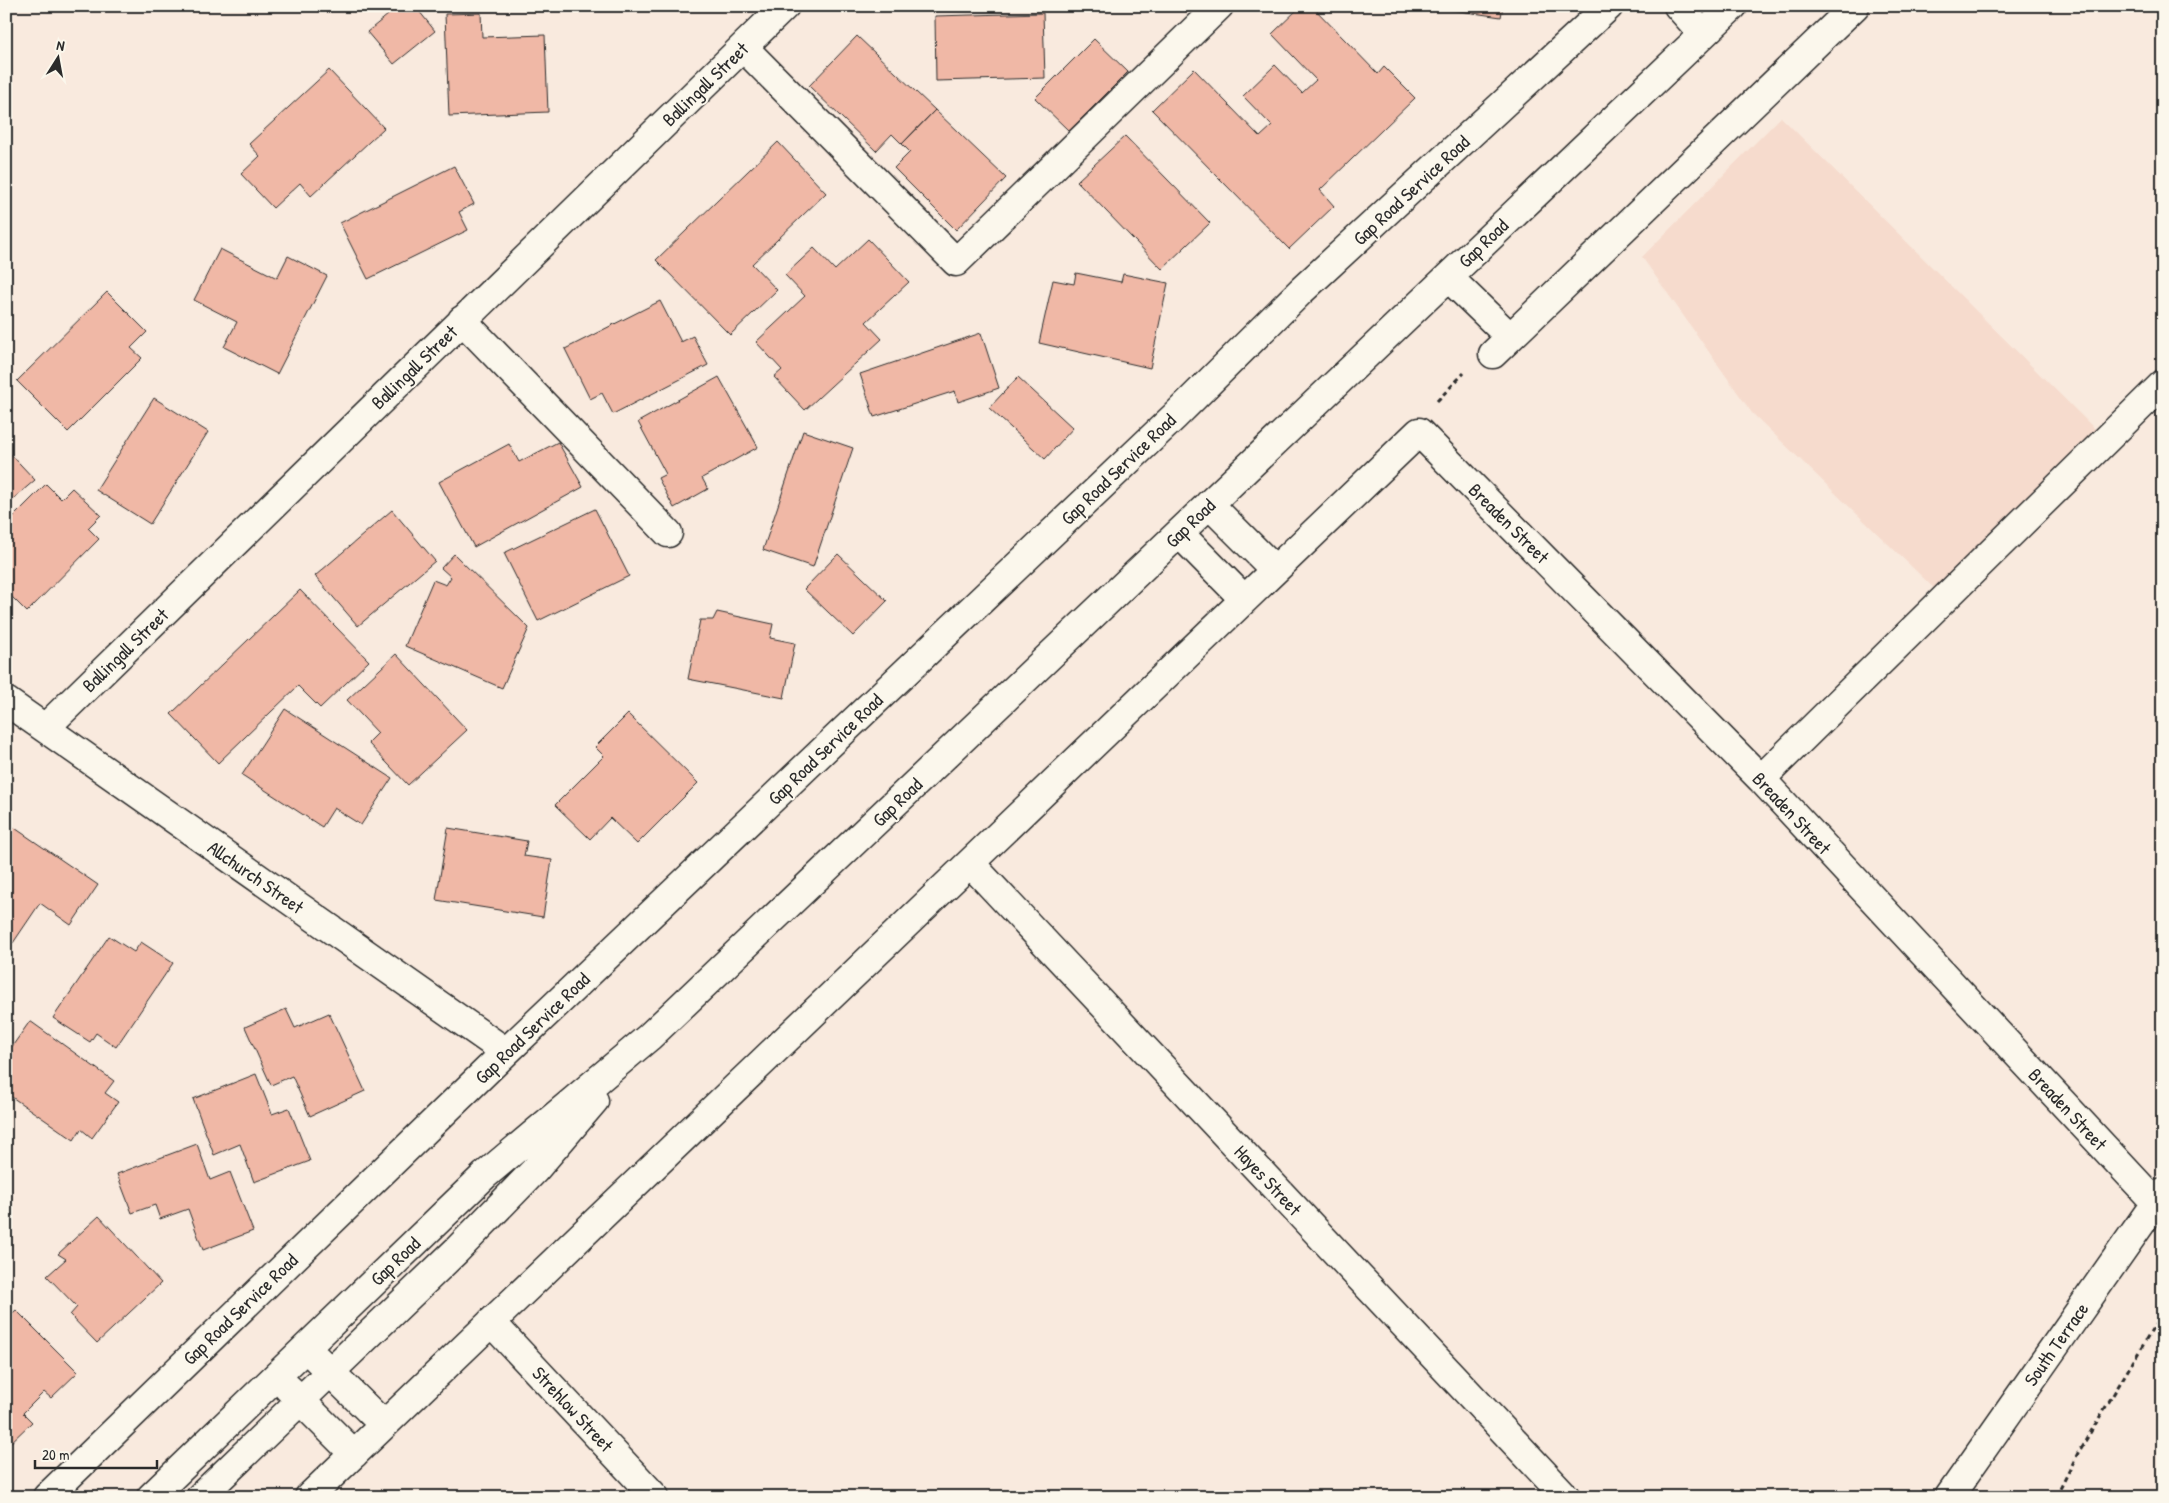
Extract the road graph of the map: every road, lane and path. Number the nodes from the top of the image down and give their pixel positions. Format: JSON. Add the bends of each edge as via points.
{"nodes":[{"id":1,"x":785,"y":6,"type":"edge"},
{"id":2,"x":1220,"y":6,"type":"edge"},
{"id":3,"x":1609,"y":6,"type":"edge"},
{"id":4,"x":1678,"y":6,"type":"edge"},
{"id":5,"x":1855,"y":6,"type":"edge"},
{"id":6,"x":1732,"y":7,"type":"edge"},
{"id":7,"x":1703,"y":34,"type":"junction"},
{"id":8,"x":743,"y":47,"type":"junction"},
{"id":9,"x":1448,"y":277,"type":"junction"},
{"id":10,"x":462,"y":320,"type":"junction"},
{"id":11,"x":1502,"y":345,"type":"junction"},
{"id":12,"x":2163,"y":384,"type":"edge"},
{"id":13,"x":1419,"y":432,"type":"junction"},
{"id":14,"x":1209,"y":504,"type":"junction"},
{"id":15,"x":668,"y":533,"type":"dead end"},
{"id":16,"x":1179,"y":533,"type":"junction"},
{"id":17,"x":1275,"y":570,"type":"junction"},
{"id":18,"x":1244,"y":599,"type":"junction"},
{"id":19,"x":6,"y":701,"type":"edge"},
{"id":20,"x":45,"y":728,"type":"junction"},
{"id":21,"x":1761,"y":778,"type":"junction"},
{"id":22,"x":970,"y":863,"type":"junction"},
{"id":23,"x":649,"y":1037,"type":"junction"},
{"id":24,"x":506,"y":1052,"type":"junction"},
{"id":25,"x":2159,"y":1197,"type":"edge"},
{"id":26,"x":2163,"y":1312,"type":"edge"},
{"id":27,"x":491,"y":1322,"type":"junction"},
{"id":28,"x":305,"y":1347,"type":"junction"},
{"id":29,"x":330,"y":1372,"type":"junction"},
{"id":30,"x":276,"y":1376,"type":"junction"},
{"id":31,"x":301,"y":1400,"type":"junction"},
{"id":32,"x":384,"y":1425,"type":"junction"},
{"id":33,"x":354,"y":1454,"type":"junction"},
{"id":34,"x":47,"y":1497,"type":"edge"},
{"id":35,"x":150,"y":1497,"type":"edge"},
{"id":36,"x":200,"y":1497,"type":"edge"},
{"id":37,"x":309,"y":1497,"type":"edge"},
{"id":38,"x":655,"y":1497,"type":"edge"},
{"id":39,"x":1566,"y":1497,"type":"edge"},
{"id":40,"x":1949,"y":1497,"type":"edge"},
{"id":41,"x":2056,"y":1497,"type":"edge"}],
"edges":[{"from":1,"to":8,"type":"street","name":"Ballingall Street"},
{"from":2,"to":8,"type":"street","via":[[956,262]]},
{"from":3,"to":24,"type":"street","name":"Gap Road Service Road","via":[[1301,291]]},
{"from":4,"to":7,"type":"street"},
{"from":5,"to":11,"type":"street"},
{"from":6,"to":7,"type":"street","name":"Gap Road"},
{"from":7,"to":9,"type":"street","name":"Gap Road"},
{"from":8,"to":10,"type":"street","name":"Ballingall Street"},
{"from":9,"to":11,"type":"street"},
{"from":9,"to":14,"type":"street","name":"Gap Road"},
{"from":10,"to":15,"type":"street"},
{"from":10,"to":20,"type":"street","name":"Ballingall Street"},
{"from":11,"to":13,"type":"path","via":[[1488,350],[1413,425]]},
{"from":12,"to":21,"type":"street"},
{"from":13,"to":17,"type":"street"},
{"from":13,"to":21,"type":"street","name":"Breaden Street"},
{"from":14,"to":16,"type":"street","name":"Gap Road"},
{"from":14,"to":17,"type":"street"},
{"from":16,"to":18,"type":"street"},
{"from":16,"to":23,"type":"street","name":"Gap Road"},
{"from":17,"to":18,"type":"street"},
{"from":18,"to":22,"type":"street"},
{"from":19,"to":20,"type":"street","name":"Allchurch Street"},
{"from":20,"to":24,"type":"street","name":"Allchurch Street"},
{"from":21,"to":25,"type":"street","name":"Breaden Street"},
{"from":22,"to":27,"type":"street"},
{"from":22,"to":39,"type":"street","name":"Hayes Street"},
{"from":23,"to":28,"type":"street","name":"Gap Road","via":[[485,1175]]},
{"from":23,"to":29,"type":"street","name":"Gap Road","via":[[535,1170]]},
{"from":24,"to":34,"type":"street","name":"Gap Road Service Road"},
{"from":25,"to":40,"type":"street","name":"South Terrace"},
{"from":26,"to":41,"type":"path","via":[[2078,1453]]},
{"from":27,"to":32,"type":"street"},
{"from":27,"to":38,"type":"street","name":"Strehlow Street"},
{"from":28,"to":29,"type":"street"},
{"from":28,"to":30,"type":"street","name":"Gap Road"},
{"from":29,"to":31,"type":"street","name":"Gap Road"},
{"from":29,"to":32,"type":"street"},
{"from":30,"to":31,"type":"street"},
{"from":30,"to":35,"type":"street","name":"Gap Road"},
{"from":31,"to":33,"type":"street"},
{"from":31,"to":36,"type":"street","name":"Gap Road"},
{"from":32,"to":33,"type":"street"},
{"from":33,"to":37,"type":"street"}]}
